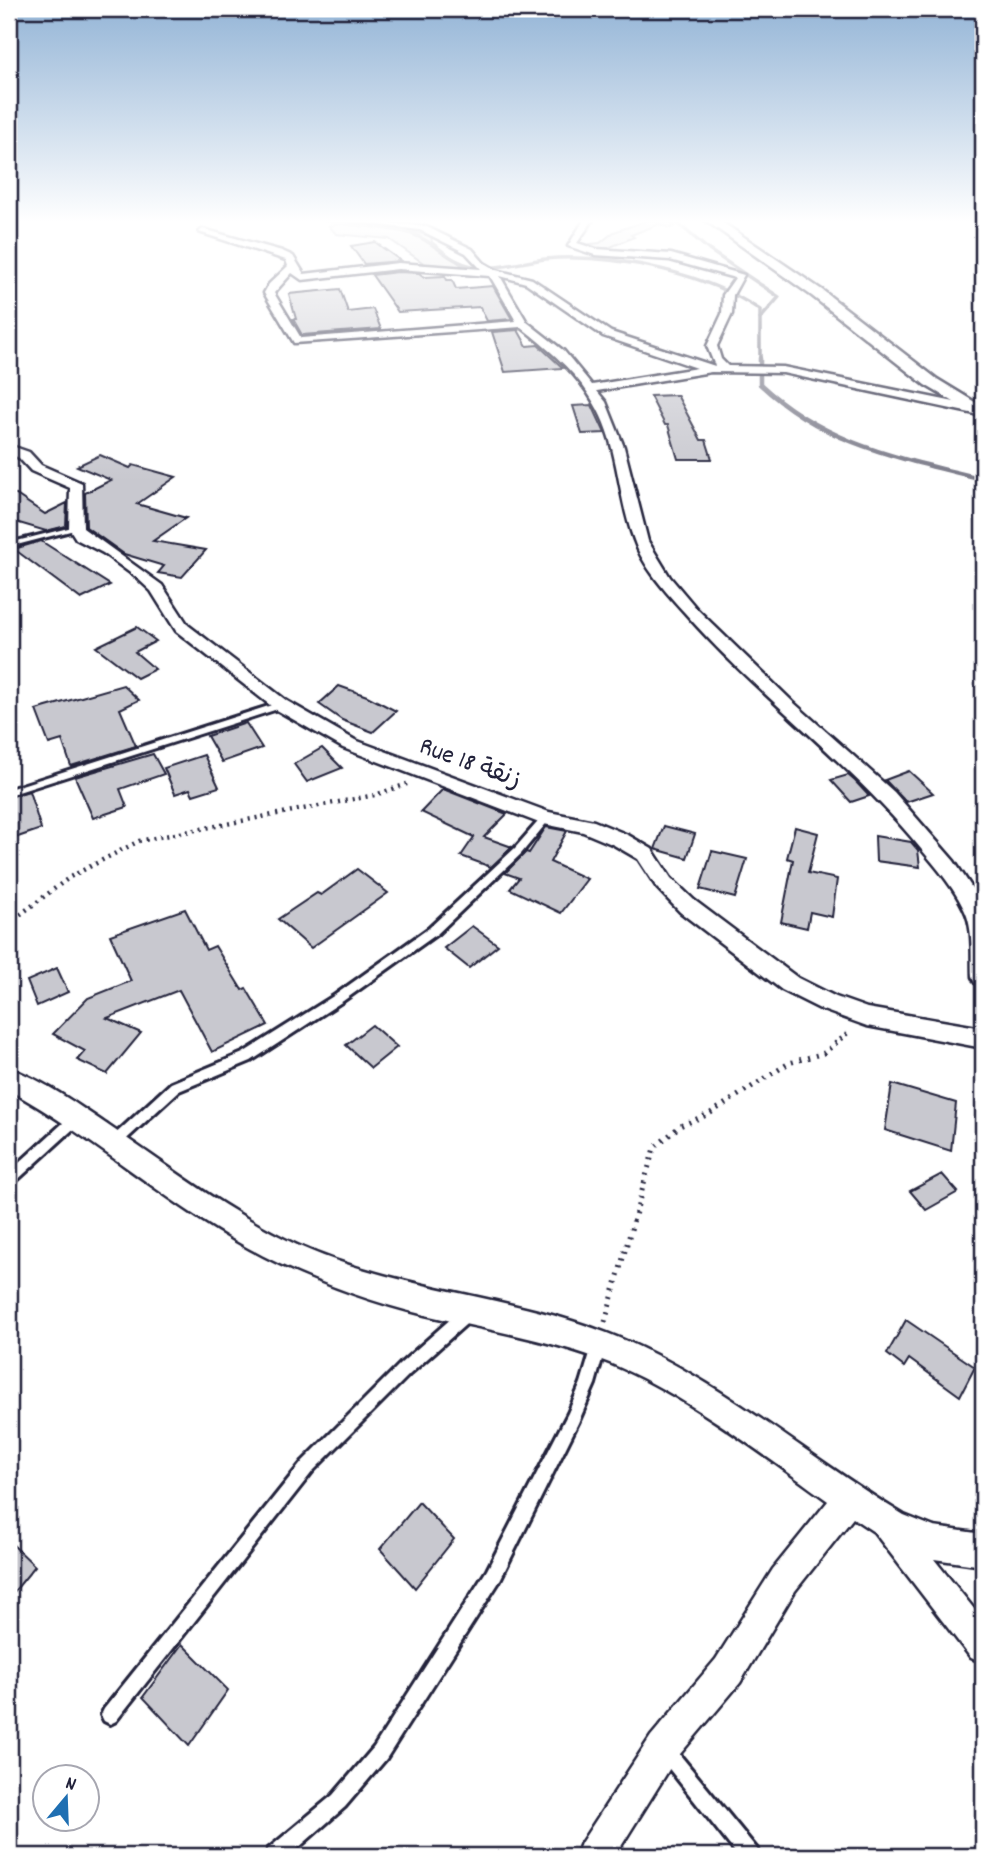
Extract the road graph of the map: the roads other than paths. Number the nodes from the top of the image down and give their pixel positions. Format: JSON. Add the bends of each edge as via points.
{"nodes":[{"id":1,"x":277,"y":307,"type":"edge"},
{"id":2,"x":512,"y":307,"type":"edge"},
{"id":3,"x":568,"y":307,"type":"edge"},
{"id":4,"x":727,"y":307,"type":"edge"},
{"id":5,"x":835,"y":307,"type":"edge"},
{"id":6,"x":523,"y":324,"type":"junction"},
{"id":7,"x":711,"y":369,"type":"junction"},
{"id":8,"x":725,"y":369,"type":"junction"},
{"id":9,"x":590,"y":390,"type":"junction"},
{"id":10,"x":979,"y":412,"type":"edge"},
{"id":11,"x":9,"y":449,"type":"edge"},
{"id":12,"x":76,"y":528,"type":"junction"},
{"id":13,"x":9,"y":545,"type":"edge"},
{"id":14,"x":281,"y":705,"type":"junction"},
{"id":15,"x":9,"y":792,"type":"edge"},
{"id":16,"x":546,"y":818,"type":"junction"},
{"id":17,"x":983,"y":977,"type":"edge"},
{"id":18,"x":983,"y":1038,"type":"edge"},
{"id":19,"x":9,"y":1078,"type":"edge"},
{"id":20,"x":77,"y":1118,"type":"junction"},
{"id":21,"x":115,"y":1142,"type":"junction"},
{"id":22,"x":9,"y":1180,"type":"edge"},
{"id":23,"x":470,"y":1311,"type":"junction"},
{"id":24,"x":599,"y":1345,"type":"junction"},
{"id":25,"x":849,"y":1499,"type":"junction"},
{"id":26,"x":887,"y":1525,"type":"junction"},
{"id":27,"x":983,"y":1550,"type":"edge"},
{"id":28,"x":983,"y":1646,"type":"edge"},
{"id":29,"x":110,"y":1715,"type":"dead end"},
{"id":30,"x":663,"y":1748,"type":"junction"},
{"id":31,"x":275,"y":1856,"type":"edge"},
{"id":32,"x":594,"y":1856,"type":"edge"},
{"id":33,"x":750,"y":1856,"type":"edge"}],
"edges":[{"from":1,"to":6,"type":"street","via":[[298,341]]},
{"from":2,"to":6,"type":"street"},
{"from":3,"to":7,"type":"street","via":[[616,338]]},
{"from":4,"to":8,"type":"street","via":[[712,346]]},
{"from":5,"to":10,"type":"street","via":[[931,382]]},
{"from":6,"to":9,"type":"street","via":[[554,347]]},
{"from":7,"to":8,"type":"street"},
{"from":7,"to":9,"type":"street"},
{"from":8,"to":10,"type":"street","via":[[783,370]]},
{"from":9,"to":17,"type":"street","via":[[610,424],[636,526],[649,556],[692,612],[878,789],[947,866],[975,909]]},
{"from":11,"to":12,"type":"street","via":[[24,455],[36,468],[78,486]]},
{"from":12,"to":13,"type":"lane"},
{"from":12,"to":14,"type":"street","name":"Rue 18 زنقة","via":[[88,541],[142,575],[157,588],[182,628]]},
{"from":14,"to":15,"type":"lane"},
{"from":14,"to":16,"type":"street","name":"Rue 18 زنقة","via":[[349,744]]},
{"from":16,"to":18,"type":"street","name":"Rue 18 زنقة","via":[[587,826],[645,854],[687,906],[790,984],[867,1017]]},
{"from":16,"to":21,"type":"lane","via":[[518,851],[432,931],[247,1057],[175,1087]]},
{"from":19,"to":20,"type":"street"},
{"from":20,"to":21,"type":"street"},
{"from":20,"to":22,"type":"lane"},
{"from":21,"to":23,"type":"street","via":[[235,1226],[288,1254],[394,1294]]},
{"from":23,"to":24,"type":"street","via":[[551,1328]]},
{"from":23,"to":29,"type":"lane","via":[[308,1466]]},
{"from":24,"to":25,"type":"street","via":[[678,1386]]},
{"from":24,"to":31,"type":"lane","via":[[573,1418],[493,1576],[380,1753],[339,1801]]},
{"from":25,"to":26,"type":"street"},
{"from":25,"to":30,"type":"street","via":[[784,1580],[729,1671]]},
{"from":26,"to":27,"type":"street","via":[[968,1550]]},
{"from":26,"to":28,"type":"street"},
{"from":30,"to":32,"type":"street"},
{"from":30,"to":33,"type":"lane"}]}
